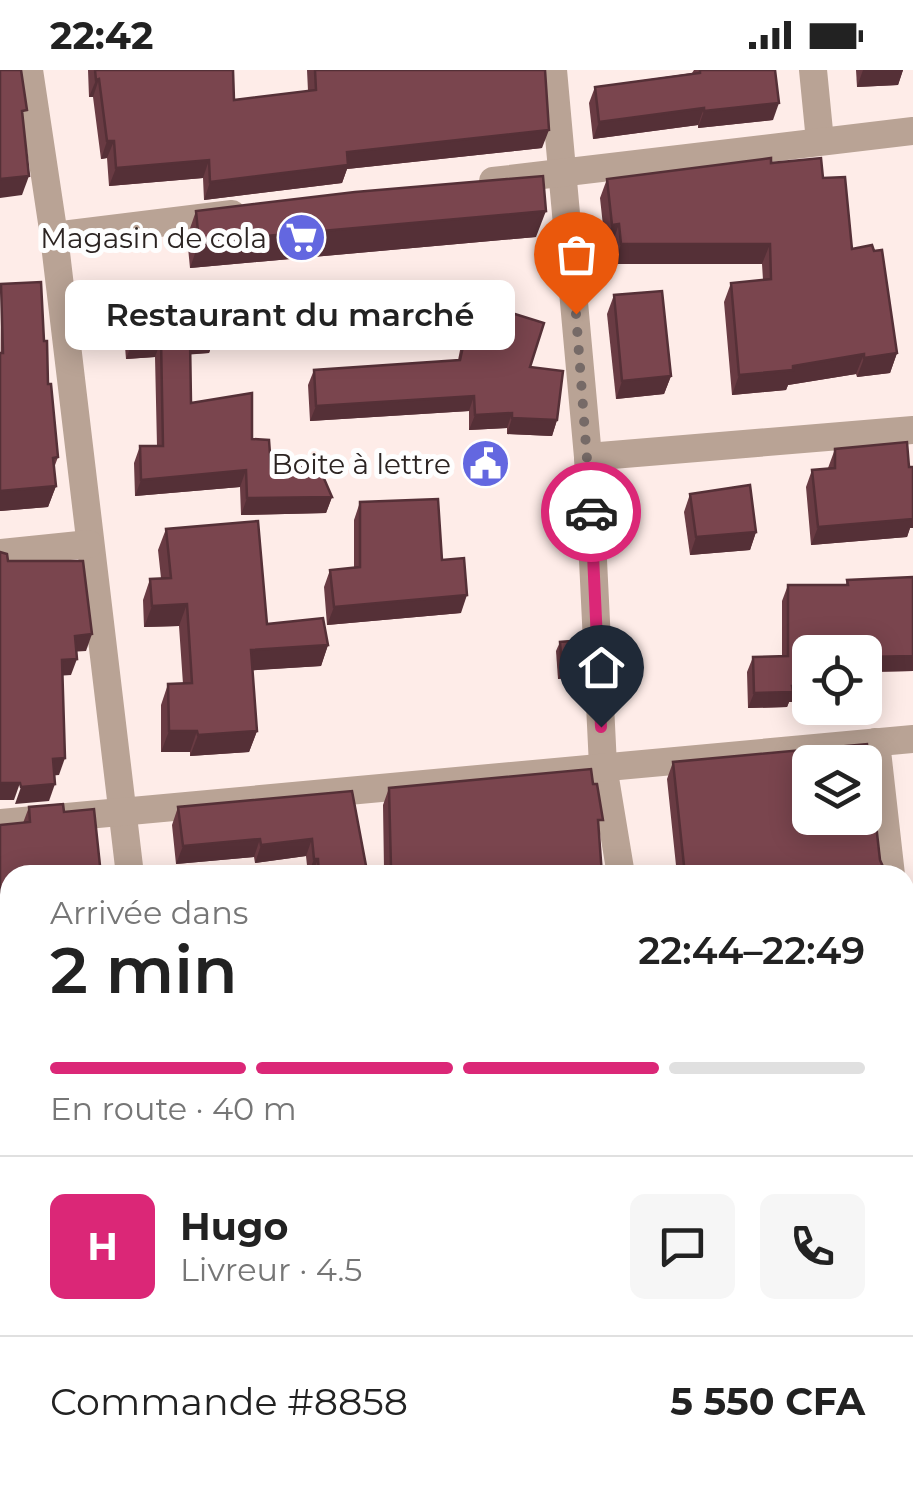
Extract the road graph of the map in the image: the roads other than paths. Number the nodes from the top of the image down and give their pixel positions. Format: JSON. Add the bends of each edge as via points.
{"nodes":[{"id":1,"x":28,"y":70,"type":"edge"},
{"id":2,"x":553,"y":70,"type":"edge"},
{"id":3,"x":813,"y":70,"type":"edge"},
{"id":4,"x":913,"y":131,"type":"edge"},
{"id":5,"x":820,"y":141,"type":"junction"},
{"id":6,"x":562,"y":172,"type":"junction"},
{"id":7,"x":465,"y":185,"type":"edge"},
{"id":8,"x":250,"y":211,"type":"edge"},
{"id":9,"x":54,"y":236,"type":"junction"},
{"id":10,"x":913,"y":430,"type":"edge"},
{"id":11,"x":588,"y":456,"type":"junction"},
{"id":12,"x":89,"y":544,"type":"junction"},
{"id":13,"x":0,"y":553,"type":"edge"},
{"id":14,"x":913,"y":739,"type":"edge"},
{"id":15,"x":876,"y":742,"type":"junction"},
{"id":16,"x":603,"y":766,"type":"junction"},
{"id":17,"x":122,"y":810,"type":"junction"},
{"id":18,"x":0,"y":823,"type":"edge"},
{"id":19,"x":129,"y":865,"type":"edge"},
{"id":20,"x":618,"y":865,"type":"edge"},
{"id":21,"x":891,"y":865,"type":"edge"}],
"edges":[{"from":1,"to":9,"type":"street"},
{"from":2,"to":6,"type":"street"},
{"from":3,"to":5,"type":"street"},
{"from":4,"to":5,"type":"street"},
{"from":5,"to":6,"type":"street"},
{"from":6,"to":7,"type":"street"},
{"from":6,"to":11,"type":"street"},
{"from":8,"to":9,"type":"street"},
{"from":9,"to":12,"type":"street"},
{"from":10,"to":11,"type":"street"},
{"from":11,"to":16,"type":"street"},
{"from":12,"to":13,"type":"street"},
{"from":12,"to":17,"type":"street"},
{"from":14,"to":15,"type":"street"},
{"from":15,"to":16,"type":"street"},
{"from":15,"to":21,"type":"street"},
{"from":16,"to":17,"type":"street"},
{"from":16,"to":20,"type":"street"},
{"from":17,"to":18,"type":"street"},
{"from":17,"to":19,"type":"street"}]}
